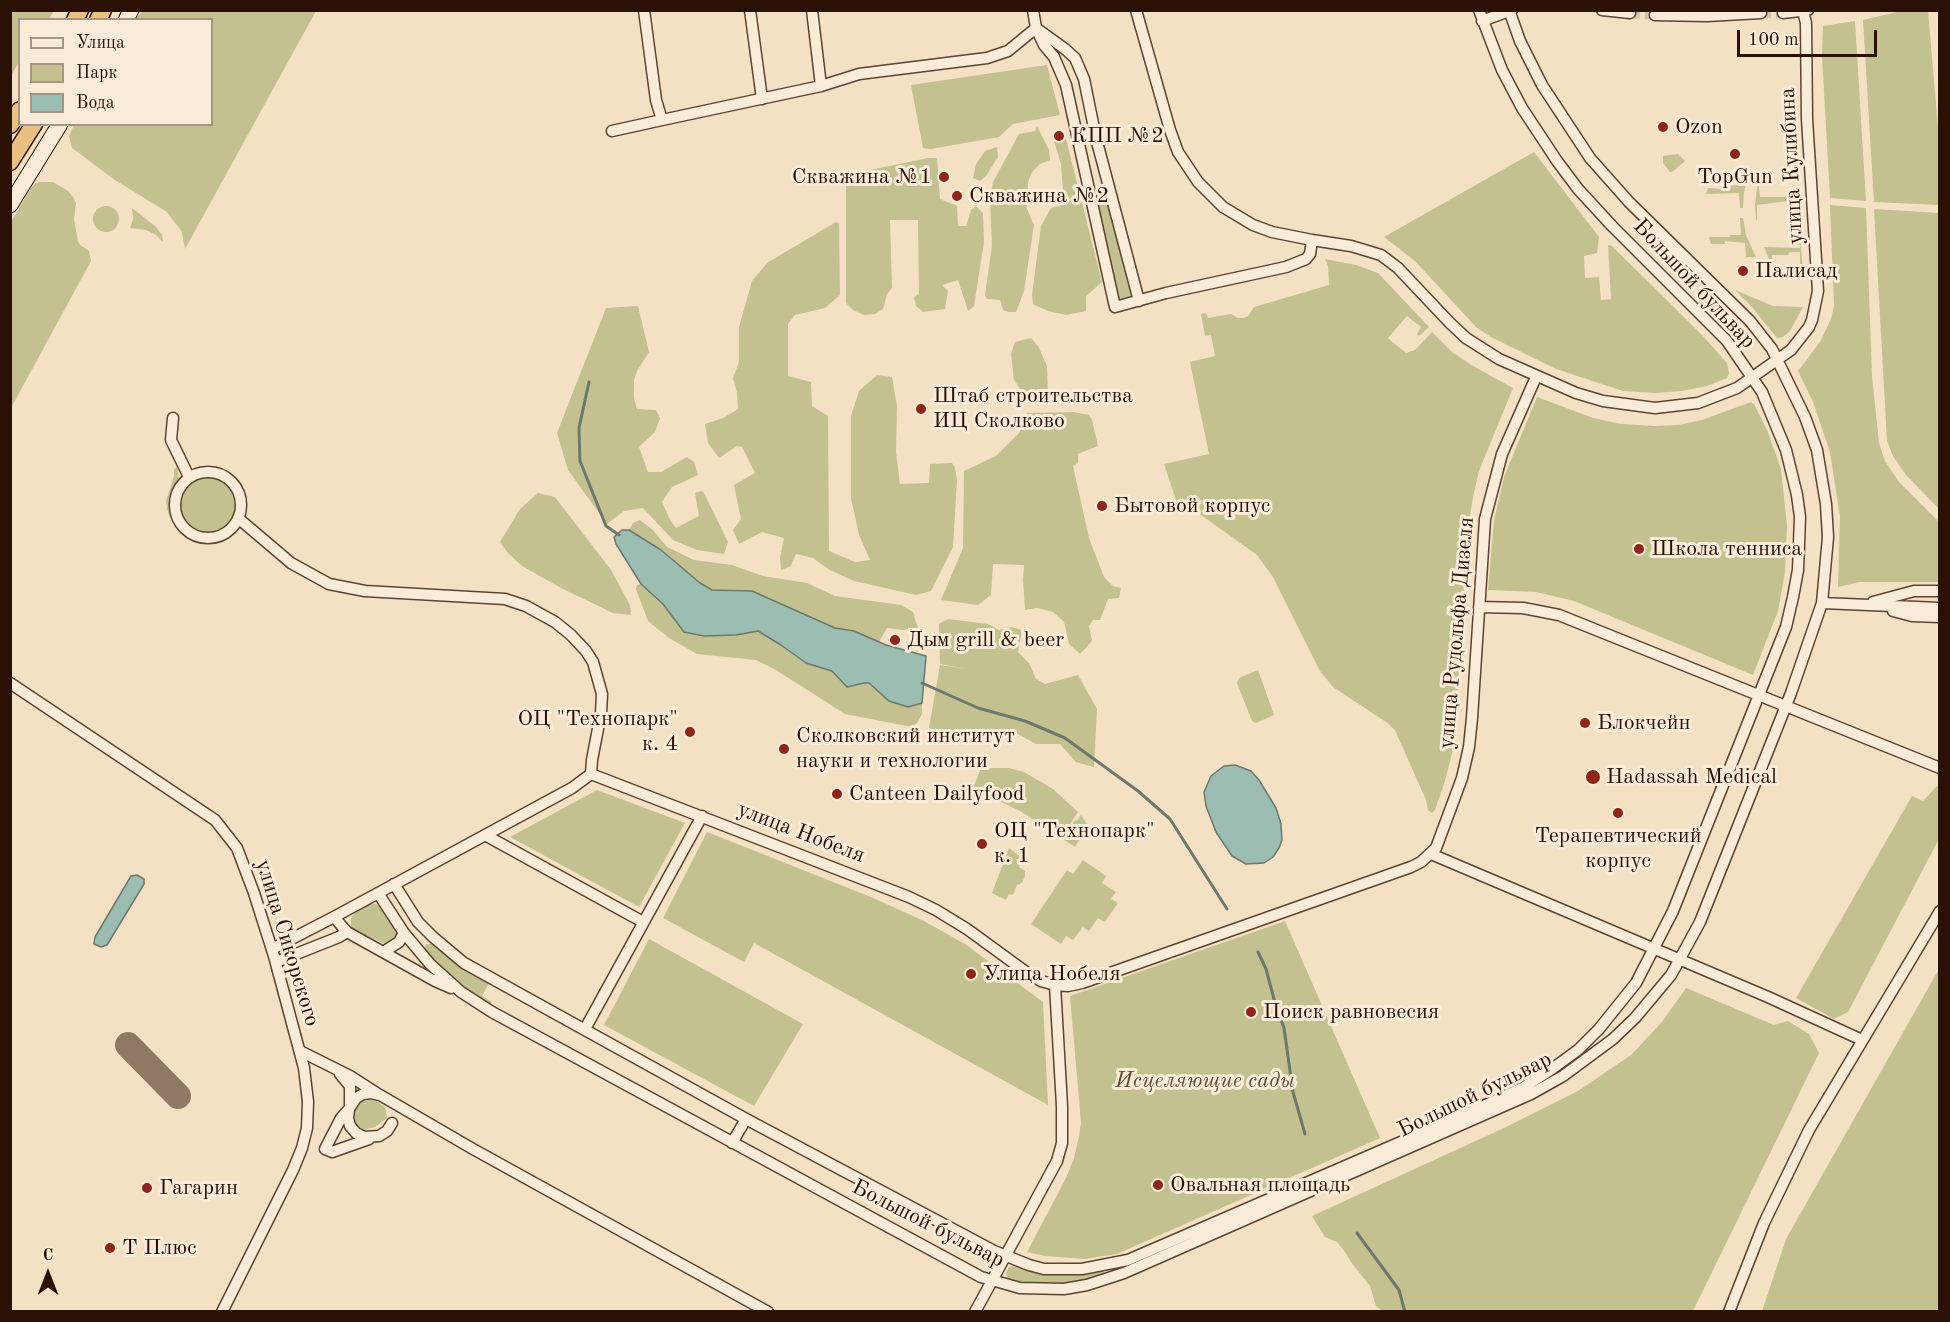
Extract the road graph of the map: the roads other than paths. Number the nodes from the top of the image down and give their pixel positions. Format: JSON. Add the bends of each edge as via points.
{"nodes":[{"id":1,"x":644,"y":10,"type":"edge"},
{"id":2,"x":750,"y":10,"type":"edge"},
{"id":3,"x":812,"y":10,"type":"edge"},
{"id":4,"x":1033,"y":10,"type":"edge"},
{"id":5,"x":1136,"y":10,"type":"edge"},
{"id":6,"x":1602,"y":10,"type":"edge"},
{"id":7,"x":1808,"y":10,"type":"edge"},
{"id":8,"x":1510,"y":11,"type":"edge"},
{"id":9,"x":1803,"y":11,"type":"edge"},
{"id":10,"x":1783,"y":12,"type":"dead end"},
{"id":11,"x":1630,"y":13,"type":"dead end"},
{"id":12,"x":1761,"y":13,"type":"dead end"},
{"id":13,"x":1655,"y":15,"type":"dead end"},
{"id":14,"x":1481,"y":16,"type":"edge"},
{"id":15,"x":1036,"y":28,"type":"junction"},
{"id":16,"x":821,"y":86,"type":"junction"},
{"id":17,"x":762,"y":99,"type":"junction"},
{"id":18,"x":662,"y":120,"type":"junction"},
{"id":19,"x":1093,"y":123,"type":"junction"},
{"id":20,"x":33,"y":126,"type":"edge"},
{"id":21,"x":59,"y":126,"type":"edge"},
{"id":22,"x":1075,"y":128,"type":"junction"},
{"id":23,"x":612,"y":130,"type":"dead end"},
{"id":24,"x":1102,"y":157,"type":"junction"},
{"id":25,"x":10,"y":162,"type":"edge"},
{"id":26,"x":1082,"y":162,"type":"junction"},
{"id":27,"x":10,"y":205,"type":"edge"},
{"id":28,"x":1312,"y":240,"type":"junction"},
{"id":29,"x":1139,"y":301,"type":"junction"},
{"id":30,"x":1779,"y":360,"type":"junction"},
{"id":31,"x":1536,"y":376,"type":"junction"},
{"id":32,"x":1753,"y":378,"type":"junction"},
{"id":33,"x":173,"y":418,"type":"dead end"},
{"id":34,"x":189,"y":477,"type":"junction"},
{"id":35,"x":238,"y":518,"type":"junction"},
{"id":36,"x":1940,"y":591,"type":"edge"},
{"id":37,"x":1940,"y":598,"type":"edge"},
{"id":38,"x":1822,"y":603,"type":"junction"},
{"id":39,"x":1864,"y":604,"type":"junction"},
{"id":40,"x":1479,"y":607,"type":"junction"},
{"id":41,"x":1940,"y":608,"type":"edge"},
{"id":42,"x":1940,"y":616,"type":"edge"},
{"id":43,"x":10,"y":683,"type":"edge"},
{"id":44,"x":1758,"y":694,"type":"junction"},
{"id":45,"x":1786,"y":705,"type":"junction"},
{"id":46,"x":1940,"y":768,"type":"edge"},
{"id":47,"x":591,"y":774,"type":"junction"},
{"id":48,"x":702,"y":816,"type":"junction"},
{"id":49,"x":485,"y":835,"type":"junction"},
{"id":50,"x":1431,"y":854,"type":"junction"},
{"id":51,"x":394,"y":884,"type":"junction"},
{"id":52,"x":378,"y":893,"type":"junction"},
{"id":53,"x":1940,"y":911,"type":"edge"},
{"id":54,"x":334,"y":917,"type":"junction"},
{"id":55,"x":643,"y":922,"type":"junction"},
{"id":56,"x":347,"y":932,"type":"junction"},
{"id":57,"x":404,"y":933,"type":"junction"},
{"id":58,"x":272,"y":949,"type":"junction"},
{"id":59,"x":1654,"y":950,"type":"junction"},
{"id":60,"x":385,"y":951,"type":"junction"},
{"id":61,"x":1680,"y":961,"type":"junction"},
{"id":62,"x":276,"y":962,"type":"junction"},
{"id":63,"x":1054,"y":986,"type":"junction"},
{"id":64,"x":461,"y":992,"type":"junction"},
{"id":65,"x":585,"y":1029,"type":"junction"},
{"id":66,"x":1862,"y":1040,"type":"junction"},
{"id":67,"x":300,"y":1052,"type":"junction"},
{"id":68,"x":335,"y":1070,"type":"junction"},
{"id":69,"x":380,"y":1095,"type":"junction"},
{"id":70,"x":350,"y":1107,"type":"junction"},
{"id":71,"x":746,"y":1119,"type":"junction"},
{"id":72,"x":392,"y":1123,"type":"dead end"},
{"id":73,"x":372,"y":1138,"type":"junction"},
{"id":74,"x":732,"y":1143,"type":"junction"},
{"id":75,"x":1005,"y":1257,"type":"junction"},
{"id":76,"x":992,"y":1281,"type":"junction"},
{"id":77,"x":222,"y":1311,"type":"edge"},
{"id":78,"x":768,"y":1311,"type":"edge"},
{"id":79,"x":975,"y":1311,"type":"edge"},
{"id":80,"x":1729,"y":1311,"type":"edge"}],
"edges":[{"from":1,"to":18,"type":"street"},
{"from":2,"to":17,"type":"street"},
{"from":3,"to":16,"type":"street"},
{"from":4,"to":15,"type":"street"},
{"from":5,"to":28,"type":"street","name":"улица Кулибина","via":[[1170,130],[1178,152],[1198,182],[1223,207],[1253,225]]},
{"from":6,"to":11,"type":"street"},
{"from":7,"to":9,"type":"street"},
{"from":8,"to":14,"type":"street"},
{"from":8,"to":30,"type":"street","name":"Большой бульвар","via":[[1542,85],[1590,159],[1750,321]]},
{"from":9,"to":10,"type":"street"},
{"from":9,"to":30,"type":"street","name":"улица Кулибина","via":[[1817,297],[1809,327]]},
{"from":12,"to":13,"type":"street"},
{"from":14,"to":32,"type":"street","name":"Большой бульвар","via":[[1522,108],[1578,189],[1727,341]]},
{"from":15,"to":16,"type":"street","via":[[1008,51],[987,58],[859,74]]},
{"from":15,"to":19,"type":"street","via":[[1075,58],[1084,79]]},
{"from":15,"to":22,"type":"street","via":[[1066,85]]},
{"from":16,"to":17,"type":"street"},
{"from":17,"to":18,"type":"street"},
{"from":18,"to":23,"type":"street"},
{"from":19,"to":22,"type":"street"},
{"from":19,"to":24,"type":"street"},
{"from":20,"to":25,"type":"highway"},
{"from":21,"to":27,"type":"main road"},
{"from":22,"to":26,"type":"street"},
{"from":24,"to":26,"type":"street"},
{"from":24,"to":29,"type":"street"},
{"from":26,"to":29,"type":"street","via":[[1115,307]]},
{"from":28,"to":29,"type":"street","via":[[1311,254],[1286,267]]},
{"from":28,"to":31,"type":"street","name":"улица Кулибина","via":[[1366,249],[1389,260],[1467,338]]},
{"from":30,"to":32,"type":"street","name":"улица Кулибина"},
{"from":30,"to":38,"type":"street","name":"Большой бульвар","via":[[1805,417],[1823,480],[1828,537]]},
{"from":31,"to":32,"type":"street","name":"улица Кулибина","via":[[1603,401],[1655,408],[1721,396]]},
{"from":31,"to":40,"type":"street","name":"улица Рудольфа Дизеля","via":[[1502,454],[1489,501]]},
{"from":32,"to":44,"type":"street","name":"Большой бульвар","via":[[1786,450],[1800,517],[1793,597]]},
{"from":33,"to":34,"type":"street","via":[[171,440]]},
{"from":34,"to":35,"type":"street","via":[[207,471],[225,476],[238,490]]},
{"from":34,"to":35,"type":"street","via":[[175,503],[186,530],[214,537],[230,530]]},
{"from":35,"to":47,"type":"street","via":[[291,563],[329,585],[365,591],[505,599],[555,622],[586,651],[602,694]]},
{"from":36,"to":39,"type":"street","via":[[1914,591]]},
{"from":37,"to":39,"type":"street"},
{"from":38,"to":39,"type":"street"},
{"from":38,"to":45,"type":"street","name":"Большой бульвар"},
{"from":39,"to":41,"type":"street"},
{"from":39,"to":42,"type":"street","via":[[1912,616]]},
{"from":40,"to":44,"type":"street","via":[[1523,608],[1559,615]]},
{"from":40,"to":50,"type":"street","name":"улица Рудольфа Дизеля","via":[[1469,747],[1445,827]]},
{"from":43,"to":58,"type":"street","name":"улица Сикорского","via":[[215,820],[237,848]]},
{"from":44,"to":45,"type":"street"},
{"from":44,"to":59,"type":"street","name":"Большой бульвар"},
{"from":45,"to":46,"type":"street"},
{"from":45,"to":61,"type":"street","name":"Большой бульвар","via":[[1700,922]]},
{"from":47,"to":48,"type":"street","name":"улица Нобеля"},
{"from":47,"to":49,"type":"street"},
{"from":48,"to":55,"type":"street"},
{"from":48,"to":63,"type":"street","name":"улица Нобеля","via":[[927,906],[967,929],[1026,972]]},
{"from":49,"to":51,"type":"street"},
{"from":49,"to":55,"type":"street"},
{"from":50,"to":59,"type":"street"},
{"from":50,"to":63,"type":"street","via":[[1411,867],[1082,983]]},
{"from":51,"to":52,"type":"street"},
{"from":51,"to":65,"type":"street","name":"Большой бульвар","via":[[418,922],[446,950]]},
{"from":52,"to":54,"type":"street"},
{"from":52,"to":57,"type":"street","name":"Большой бульвар"},
{"from":53,"to":66,"type":"street"},
{"from":54,"to":56,"type":"street"},
{"from":54,"to":58,"type":"street"},
{"from":55,"to":65,"type":"street"},
{"from":56,"to":60,"type":"street"},
{"from":56,"to":62,"type":"street"},
{"from":57,"to":60,"type":"street","via":[[399,942]]},
{"from":57,"to":64,"type":"street","name":"Большой бульвар"},
{"from":58,"to":62,"type":"street","name":"улица Сикорского"},
{"from":59,"to":61,"type":"street"},
{"from":59,"to":75,"type":"street","name":"Большой бульвар","via":[[1636,983],[1578,1050],[1552,1070],[1505,1096],[1128,1260],[1063,1270]]},
{"from":60,"to":64,"type":"street"},
{"from":61,"to":66,"type":"street"},
{"from":61,"to":76,"type":"street","name":"Большой бульвар","via":[[1658,993],[1613,1039],[1563,1076],[1482,1117],[1115,1276],[1065,1289],[1020,1288]]},
{"from":62,"to":67,"type":"street","name":"улица Сикорского"},
{"from":63,"to":75,"type":"street","via":[[1062,1143],[1057,1161]]},
{"from":64,"to":74,"type":"street","name":"Большой бульвар"},
{"from":65,"to":71,"type":"street","name":"Большой бульвар"},
{"from":66,"to":80,"type":"street","via":[[1786,1175]]},
{"from":67,"to":68,"type":"street"},
{"from":67,"to":77,"type":"street","name":"улица Сикорского","via":[[308,1102],[302,1148]]},
{"from":68,"to":69,"type":"street"},
{"from":68,"to":70,"type":"street","via":[[350,1086]]},
{"from":69,"to":70,"type":"street","via":[[363,1094]]},
{"from":69,"to":78,"type":"street"},
{"from":70,"to":73,"type":"street","via":[[350,1126],[356,1133]]},
{"from":70,"to":73,"type":"street","via":[[325,1149],[332,1152]]},
{"from":71,"to":74,"type":"street"},
{"from":71,"to":75,"type":"street","name":"Большой бульвар"},
{"from":72,"to":73,"type":"street","via":[[387,1131]]},
{"from":74,"to":76,"type":"street","name":"Большой бульвар"},
{"from":75,"to":76,"type":"street"},
{"from":76,"to":79,"type":"street"}]}
